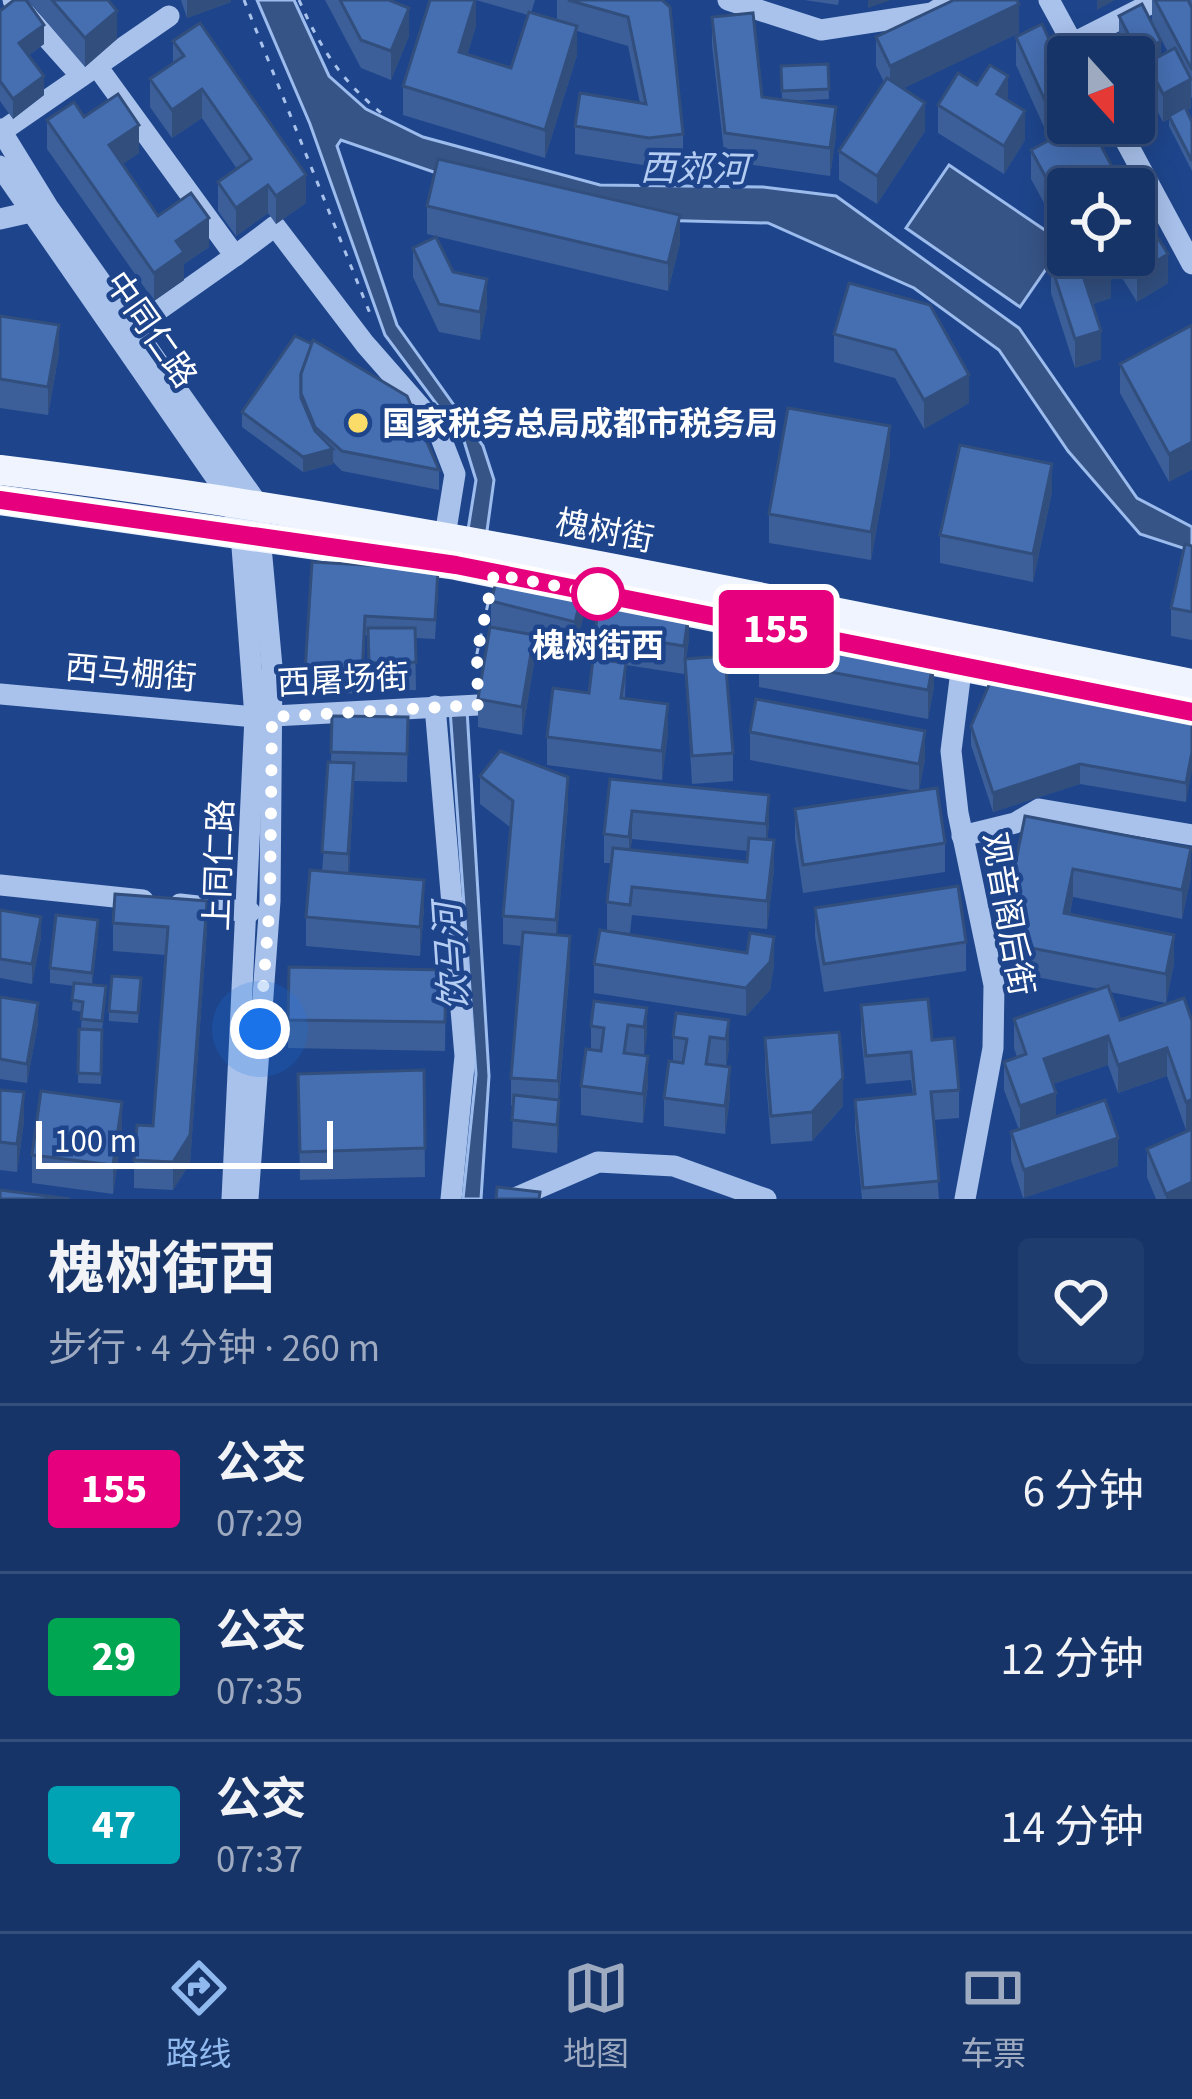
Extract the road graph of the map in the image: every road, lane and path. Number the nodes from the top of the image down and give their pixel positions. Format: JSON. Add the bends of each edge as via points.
{"nodes":[{"id":1,"x":13,"y":0,"type":"edge"},
{"id":2,"x":244,"y":0,"type":"edge"},
{"id":3,"x":299,"y":0,"type":"edge"},
{"id":4,"x":728,"y":0,"type":"edge"},
{"id":5,"x":849,"y":0,"type":"edge"},
{"id":6,"x":1049,"y":0,"type":"edge"},
{"id":7,"x":1158,"y":0,"type":"edge"},
{"id":8,"x":945,"y":2,"type":"edge"},
{"id":9,"x":169,"y":16,"type":"dead end"},
{"id":10,"x":844,"y":27,"type":"junction"},
{"id":11,"x":1068,"y":36,"type":"edge"},
{"id":12,"x":1099,"y":36,"type":"edge"},
{"id":13,"x":88,"y":71,"type":"junction"},
{"id":14,"x":388,"y":118,"type":"dead end"},
{"id":15,"x":1,"y":130,"type":"edge"},
{"id":16,"x":1128,"y":144,"type":"edge"},
{"id":17,"x":0,"y":166,"type":"edge"},
{"id":18,"x":31,"y":212,"type":"junction"},
{"id":19,"x":0,"y":219,"type":"edge"},
{"id":20,"x":1190,"y":255,"type":"edge"},
{"id":21,"x":235,"y":256,"type":"junction"},
{"id":22,"x":373,"y":321,"type":"dead end"},
{"id":23,"x":133,"y":328,"type":"junction"},
{"id":24,"x":0,"y":470,"type":"edge"},
{"id":25,"x":0,"y":500,"type":"edge"},
{"id":26,"x":243,"y":500,"type":"junction"},
{"id":27,"x":251,"y":535,"type":"junction"},
{"id":28,"x":445,"y":536,"type":"junction"},
{"id":29,"x":494,"y":574,"type":"junction"},
{"id":30,"x":963,"y":652,"type":"junction"},
{"id":31,"x":1192,"y":684,"type":"edge"},
{"id":32,"x":0,"y":694,"type":"edge"},
{"id":33,"x":478,"y":705,"type":"joint"},
{"id":34,"x":435,"y":706,"type":"junction"},
{"id":35,"x":1192,"y":712,"type":"edge"},
{"id":36,"x":263,"y":717,"type":"junction"},
{"id":37,"x":1192,"y":835,"type":"edge"},
{"id":38,"x":962,"y":836,"type":"junction"},
{"id":39,"x":0,"y":885,"type":"edge"},
{"id":40,"x":250,"y":912,"type":"junction"},
{"id":41,"x":552,"y":1189,"type":"edge"},
{"id":42,"x":756,"y":1196,"type":"edge"},
{"id":43,"x":232,"y":1199,"type":"edge"},
{"id":44,"x":248,"y":1199,"type":"edge"},
{"id":45,"x":452,"y":1199,"type":"edge"},
{"id":46,"x":513,"y":1199,"type":"edge"},
{"id":47,"x":965,"y":1199,"type":"edge"}],
"edges":[{"from":1,"to":13,"type":"street"},
{"from":2,"to":22,"type":"path"},
{"from":3,"to":14,"type":"path","via":[[327,60]]},
{"from":4,"to":10,"type":"street","via":[[821,30]]},
{"from":5,"to":10,"type":"street"},
{"from":6,"to":11,"type":"street"},
{"from":7,"to":12,"type":"street"},
{"from":8,"to":10,"type":"street","via":[[932,13]]},
{"from":9,"to":13,"type":"street"},
{"from":13,"to":15,"type":"street"},
{"from":13,"to":21,"type":"street"},
{"from":15,"to":23,"type":"street"},
{"from":16,"to":20,"type":"street"},
{"from":17,"to":18,"type":"street","name":"中同仁路"},
{"from":18,"to":19,"type":"street"},
{"from":18,"to":26,"type":"street","name":"中同仁路"},
{"from":21,"to":23,"type":"street"},
{"from":21,"to":28,"type":"street","via":[[275,226],[436,425],[455,474]]},
{"from":23,"to":26,"type":"street"},
{"from":24,"to":26,"type":"main road","name":"槐树街"},
{"from":25,"to":27,"type":"main road","name":"槐树街"},
{"from":26,"to":27,"type":"street","name":"中同仁路"},
{"from":26,"to":28,"type":"main road","name":"槐树街"},
{"from":27,"to":29,"type":"main road","name":"槐树街"},
{"from":27,"to":36,"type":"street","name":"上同仁路"},
{"from":28,"to":30,"type":"main road","name":"槐树街"},
{"from":29,"to":30,"type":"main road","name":"槐树街"},
{"from":29,"to":33,"type":"path","via":[[477,653]]},
{"from":30,"to":31,"type":"main road","name":"槐树街"},
{"from":30,"to":35,"type":"main road","name":"槐树街"},
{"from":30,"to":38,"type":"street","name":"观音阁后街","via":[[951,751]]},
{"from":32,"to":36,"type":"street","name":"西马棚街"},
{"from":33,"to":34,"type":"street","name":"西屠场街"},
{"from":34,"to":36,"type":"street","name":"西屠场街"},
{"from":34,"to":45,"type":"street","name":"西屠场街","via":[[465,1056]]},
{"from":36,"to":40,"type":"street","name":"上同仁路"},
{"from":36,"to":44,"type":"street","via":[[270,901]]},
{"from":37,"to":38,"type":"street","via":[[1039,809]]},
{"from":38,"to":47,"type":"street","name":"观音阁后街","via":[[994,985],[992,1048]]},
{"from":39,"to":40,"type":"street"},
{"from":40,"to":43,"type":"street","name":"上同仁路"},
{"from":41,"to":42,"type":"street","via":[[598,1162],[674,1166]]},
{"from":41,"to":46,"type":"street"}]}
